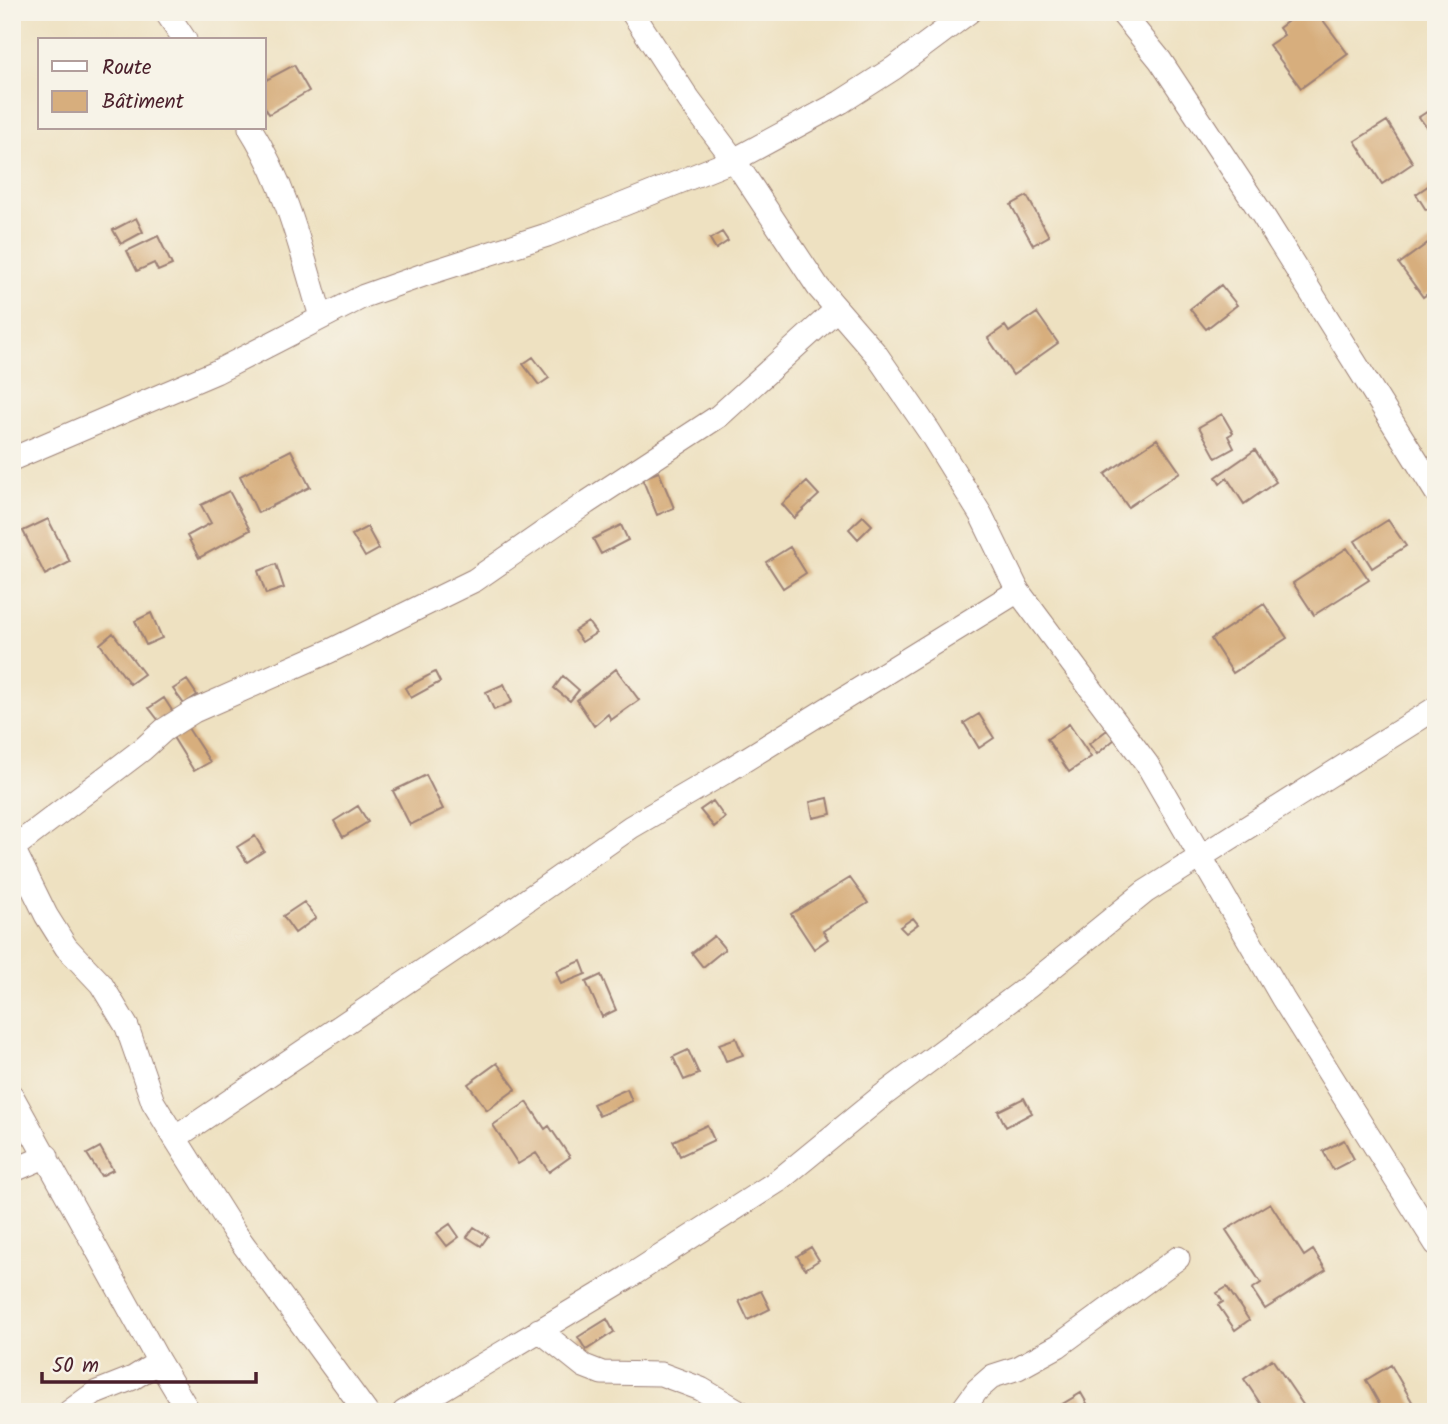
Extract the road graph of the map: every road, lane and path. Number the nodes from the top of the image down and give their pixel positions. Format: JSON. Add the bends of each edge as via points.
{"nodes":[{"id":1,"x":166,"y":12,"type":"edge"},
{"id":2,"x":632,"y":12,"type":"edge"},
{"id":3,"x":969,"y":12,"type":"edge"},
{"id":4,"x":1121,"y":12,"type":"edge"},
{"id":5,"x":184,"y":38,"type":"edge"},
{"id":6,"x":251,"y":130,"type":"edge"},
{"id":7,"x":734,"y":160,"type":"junction"},
{"id":8,"x":837,"y":309,"type":"junction"},
{"id":9,"x":321,"y":317,"type":"junction"},
{"id":10,"x":13,"y":458,"type":"edge"},
{"id":11,"x":1436,"y":492,"type":"edge"},
{"id":12,"x":1018,"y":591,"type":"junction"},
{"id":13,"x":1436,"y":708,"type":"edge"},
{"id":14,"x":13,"y":847,"type":"edge"},
{"id":15,"x":1201,"y":855,"type":"junction"},
{"id":16,"x":12,"y":1096,"type":"edge"},
{"id":17,"x":175,"y":1138,"type":"junction"},
{"id":18,"x":47,"y":1156,"type":"junction"},
{"id":19,"x":12,"y":1171,"type":"edge"},
{"id":20,"x":1436,"y":1244,"type":"edge"},
{"id":21,"x":1178,"y":1258,"type":"dead end"},
{"id":22,"x":539,"y":1330,"type":"junction"},
{"id":23,"x":159,"y":1362,"type":"junction"},
{"id":24,"x":69,"y":1412,"type":"edge"},
{"id":25,"x":189,"y":1412,"type":"edge"},
{"id":26,"x":366,"y":1412,"type":"edge"},
{"id":27,"x":404,"y":1412,"type":"edge"},
{"id":28,"x":740,"y":1412,"type":"edge"},
{"id":29,"x":961,"y":1412,"type":"edge"}],
"edges":[{"from":1,"to":5,"type":"street"},
{"from":2,"to":7,"type":"street"},
{"from":3,"to":7,"type":"street","via":[[841,102]]},
{"from":4,"to":11,"type":"street","via":[[1160,61],[1262,214]]},
{"from":6,"to":9,"type":"street","via":[[265,152],[293,223]]},
{"from":7,"to":8,"type":"street"},
{"from":7,"to":9,"type":"street","via":[[547,235],[364,296]]},
{"from":8,"to":12,"type":"street","via":[[876,354],[929,432],[981,515]]},
{"from":8,"to":14,"type":"street","via":[[719,416],[475,580],[330,651],[194,710]]},
{"from":9,"to":10,"type":"street","via":[[216,372]]},
{"from":12,"to":15,"type":"street","via":[[1147,764]]},
{"from":12,"to":17,"type":"street","via":[[631,827]]},
{"from":13,"to":15,"type":"street"},
{"from":14,"to":17,"type":"street","via":[[66,947],[101,984],[127,1027],[153,1102]]},
{"from":15,"to":20,"type":"street","via":[[1283,999]]},
{"from":15,"to":22,"type":"street","via":[[1145,892],[778,1181]]},
{"from":16,"to":18,"type":"street"},
{"from":17,"to":26,"type":"street","via":[[235,1233]]},
{"from":18,"to":19,"type":"street"},
{"from":18,"to":23,"type":"street"},
{"from":21,"to":29,"type":"street","via":[[1058,1346],[993,1376]]},
{"from":22,"to":27,"type":"street"},
{"from":22,"to":28,"type":"street","via":[[584,1366],[602,1373],[661,1374],[701,1389]]},
{"from":23,"to":24,"type":"street","via":[[95,1393]]},
{"from":23,"to":25,"type":"street"}]}
